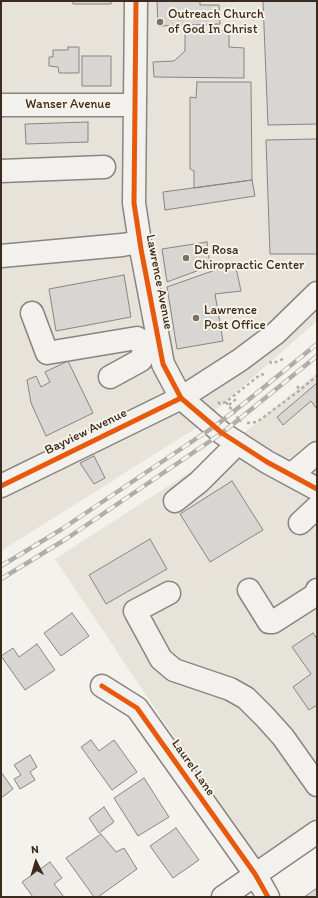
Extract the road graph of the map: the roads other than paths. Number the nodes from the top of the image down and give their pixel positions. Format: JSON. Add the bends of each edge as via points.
{"nodes":[{"id":1,"x":136,"y":1,"type":"edge"},
{"id":2,"x":1,"y":105,"type":"edge"},
{"id":3,"x":135,"y":105,"type":"junction"},
{"id":4,"x":104,"y":167,"type":"dead end"},
{"id":5,"x":1,"y":171,"type":"edge"},
{"id":6,"x":140,"y":242,"type":"junction"},
{"id":7,"x":1,"y":256,"type":"edge"},
{"id":8,"x":317,"y":293,"type":"edge"},
{"id":9,"x":32,"y":313,"type":"dead end"},
{"id":10,"x":152,"y":341,"type":"junction"},
{"id":11,"x":110,"y":377,"type":"dead end"},
{"id":12,"x":181,"y":398,"type":"junction"},
{"id":13,"x":238,"y":443,"type":"junction"},
{"id":14,"x":317,"y":453,"type":"edge"},
{"id":15,"x":290,"y":475,"type":"junction"},
{"id":16,"x":315,"y":485,"type":"edge"},
{"id":17,"x":1,"y":486,"type":"edge"},
{"id":18,"x":175,"y":501,"type":"dead end"},
{"id":19,"x":317,"y":507,"type":"edge"},
{"id":20,"x":300,"y":523,"type":"dead end"},
{"id":21,"x":249,"y":590,"type":"dead end"},
{"id":22,"x":317,"y":590,"type":"edge"},
{"id":23,"x":169,"y":593,"type":"dead end"},
{"id":24,"x":102,"y":686,"type":"dead end"},
{"id":25,"x":317,"y":785,"type":"edge"},
{"id":26,"x":317,"y":832,"type":"edge"},
{"id":27,"x":255,"y":874,"type":"junction"},
{"id":28,"x":223,"y":897,"type":"edge"},
{"id":29,"x":268,"y":897,"type":"edge"}],
"edges":[{"from":1,"to":3,"type":"street","name":"Lawrence Avenue"},
{"from":2,"to":3,"type":"street","name":"Wanser Avenue"},
{"from":3,"to":6,"type":"street","name":"Lawrence Avenue","via":[[134,203]]},
{"from":4,"to":5,"type":"street"},
{"from":6,"to":7,"type":"street"},
{"from":6,"to":10,"type":"street","name":"Lawrence Avenue"},
{"from":8,"to":12,"type":"street","name":"Bayview Avenue","via":[[276,333]]},
{"from":9,"to":10,"type":"street","via":[[46,353],[136,338]]},
{"from":10,"to":11,"type":"street","via":[[141,360]]},
{"from":10,"to":12,"type":"street","name":"Lawrence Avenue"},
{"from":12,"to":13,"type":"street","name":"Lawrence Avenue","via":[[222,433]]},
{"from":12,"to":17,"type":"street","name":"Bayview Avenue"},
{"from":13,"to":15,"type":"street","name":"Lawrence Avenue"},
{"from":13,"to":18,"type":"street","via":[[199,482]]},
{"from":14,"to":15,"type":"street"},
{"from":15,"to":16,"type":"street","name":"Lawrence Avenue"},
{"from":19,"to":20,"type":"street"},
{"from":21,"to":22,"type":"street","via":[[269,622],[273,622],[315,595]]},
{"from":23,"to":25,"type":"street","via":[[135,612],[161,659],[174,670],[230,689],[246,698],[283,738]]},
{"from":24,"to":27,"type":"street","name":"Laurel Lane","via":[[137,708]]},
{"from":26,"to":27,"type":"street"},
{"from":27,"to":28,"type":"street"},
{"from":27,"to":29,"type":"street","name":"Laurel Lane"}]}
